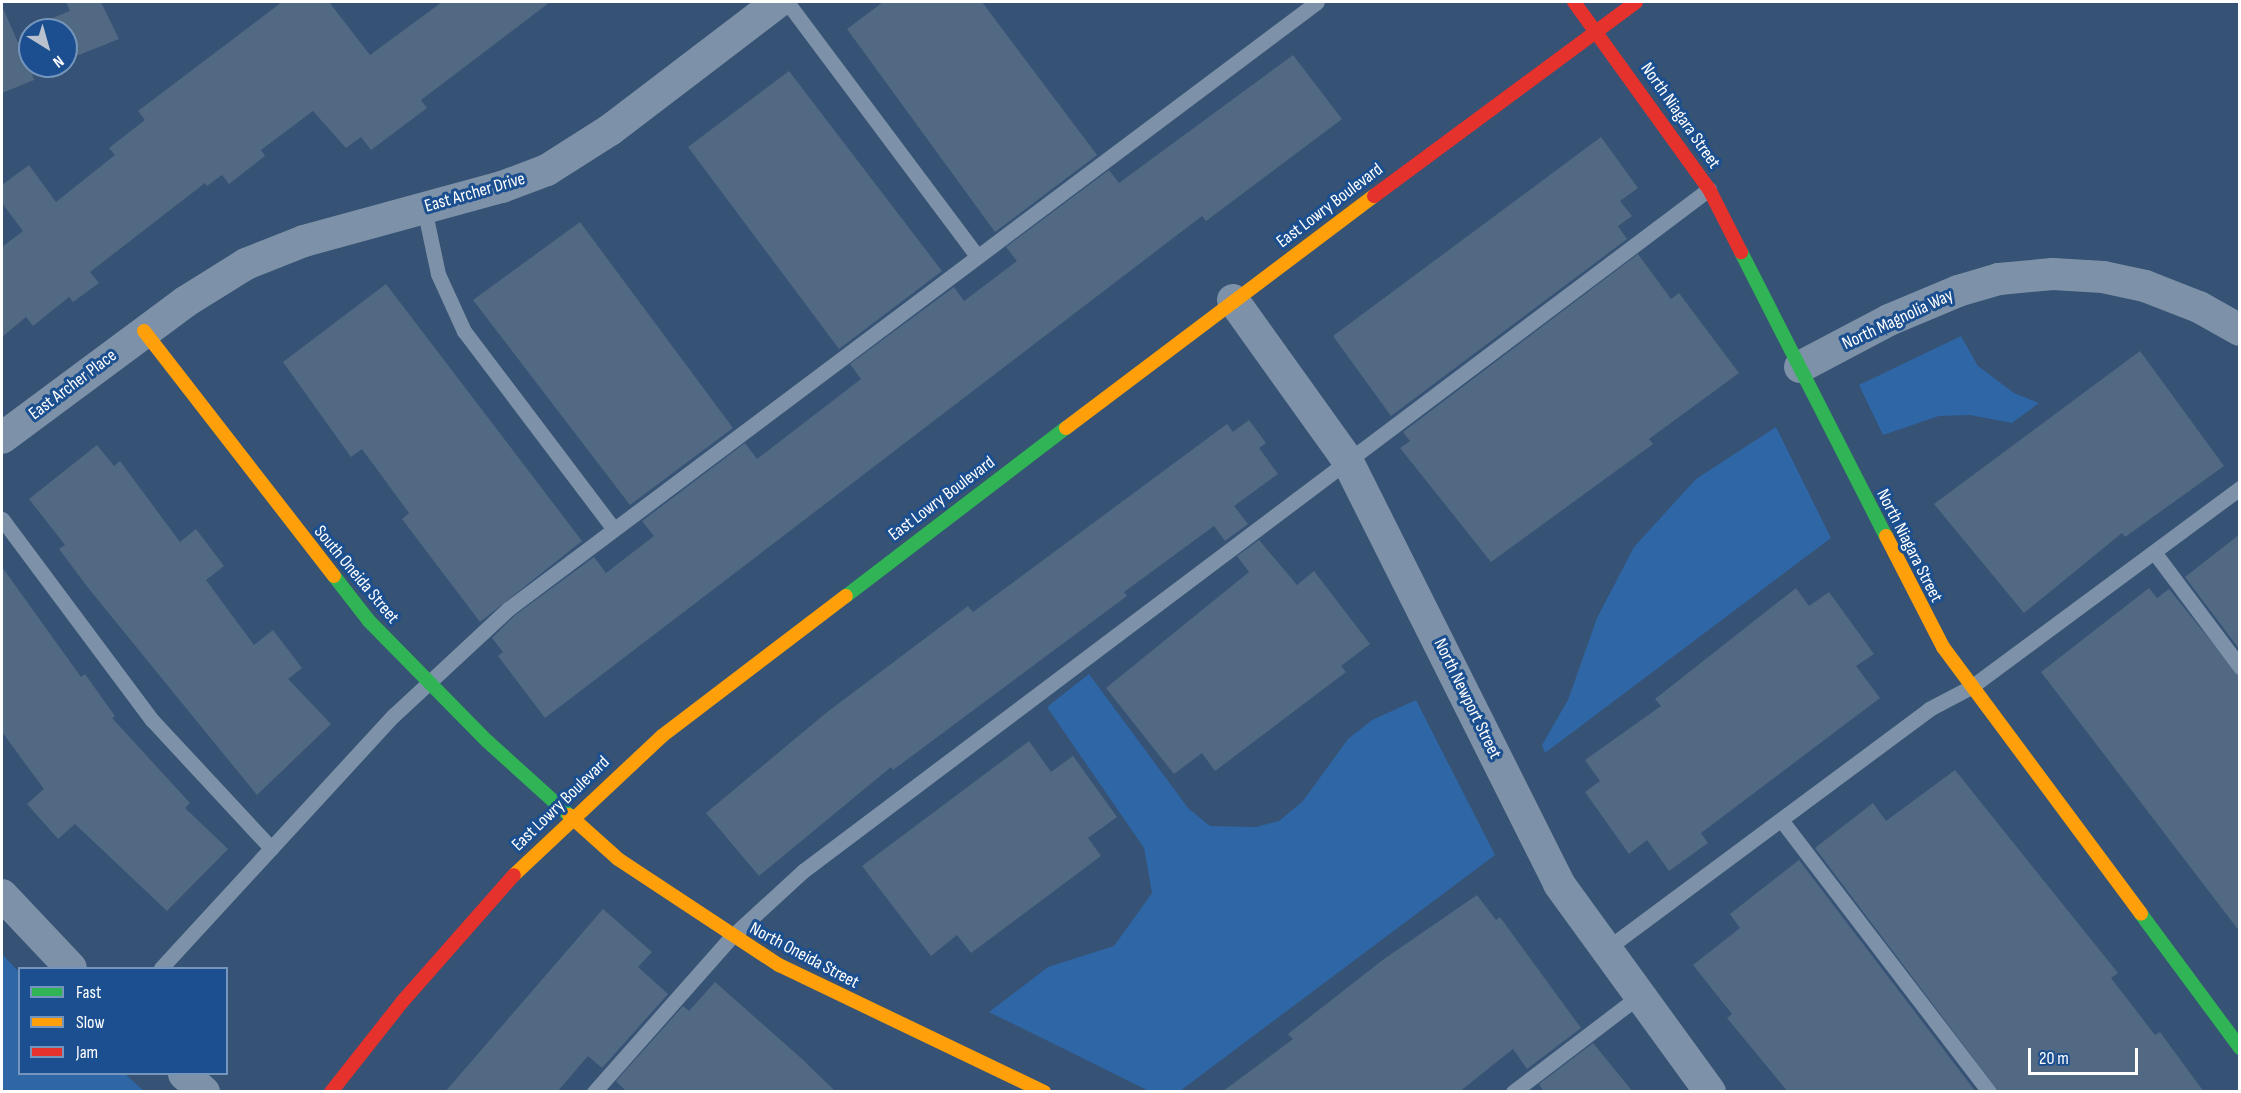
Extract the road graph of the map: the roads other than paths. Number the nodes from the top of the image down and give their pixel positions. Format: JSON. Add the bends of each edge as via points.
{"nodes":[{"id":1,"x":778,"y":2,"type":"edge"},
{"id":2,"x":787,"y":2,"type":"edge"},
{"id":3,"x":1317,"y":2,"type":"edge"},
{"id":4,"x":1574,"y":2,"type":"edge"},
{"id":5,"x":1636,"y":2,"type":"edge"},
{"id":6,"x":1596,"y":31,"type":"junction"},
{"id":7,"x":1709,"y":189,"type":"junction"},
{"id":8,"x":424,"y":208,"type":"junction"},
{"id":9,"x":977,"y":256,"type":"junction"},
{"id":10,"x":1233,"y":300,"type":"junction"},
{"id":11,"x":2240,"y":330,"type":"edge"},
{"id":12,"x":144,"y":332,"type":"junction"},
{"id":13,"x":1800,"y":367,"type":"junction"},
{"id":14,"x":2,"y":438,"type":"edge"},
{"id":15,"x":1346,"y":458,"type":"junction"},
{"id":16,"x":2240,"y":488,"type":"edge"},
{"id":17,"x":2,"y":519,"type":"edge"},
{"id":18,"x":613,"y":528,"type":"junction"},
{"id":19,"x":2154,"y":552,"type":"junction"},
{"id":20,"x":2240,"y":667,"type":"edge"},
{"id":21,"x":428,"y":684,"type":"junction"},
{"id":22,"x":1971,"y":687,"type":"junction"},
{"id":23,"x":570,"y":816,"type":"junction"},
{"id":24,"x":1782,"y":820,"type":"junction"},
{"id":25,"x":271,"y":848,"type":"junction"},
{"id":26,"x":2,"y":895,"type":"edge"},
{"id":27,"x":731,"y":937,"type":"junction"},
{"id":28,"x":1605,"y":950,"type":"junction"},
{"id":29,"x":69,"y":967,"type":"edge"},
{"id":30,"x":163,"y":967,"type":"edge"},
{"id":31,"x":1639,"y":996,"type":"junction"},
{"id":32,"x":2240,"y":1048,"type":"edge"},
{"id":33,"x":185,"y":1075,"type":"edge"},
{"id":34,"x":204,"y":1092,"type":"edge"},
{"id":35,"x":330,"y":1092,"type":"edge"},
{"id":36,"x":594,"y":1092,"type":"edge"},
{"id":37,"x":1044,"y":1092,"type":"edge"},
{"id":38,"x":1513,"y":1092,"type":"edge"},
{"id":39,"x":1710,"y":1092,"type":"edge"},
{"id":40,"x":1989,"y":1092,"type":"edge"}],
"edges":[{"from":1,"to":8,"type":"street","name":"East Archer Drive","via":[[610,130],[547,170]]},
{"from":2,"to":9,"type":"lane"},
{"from":3,"to":9,"type":"lane"},
{"from":4,"to":6,"type":"street"},
{"from":5,"to":6,"type":"street","name":"East Lowry Boulevard"},
{"from":6,"to":7,"type":"street","name":"North Niagara Street"},
{"from":6,"to":10,"type":"street","name":"East Lowry Boulevard"},
{"from":7,"to":13,"type":"street","name":"North Niagara Street"},
{"from":7,"to":15,"type":"lane"},
{"from":8,"to":12,"type":"street","name":"East Archer Drive","via":[[304,241],[246,264]]},
{"from":8,"to":18,"type":"lane","via":[[438,274],[464,331]]},
{"from":9,"to":18,"type":"lane"},
{"from":10,"to":15,"type":"street","name":"North Newport Street"},
{"from":10,"to":23,"type":"street","name":"East Lowry Boulevard","via":[[662,736]]},
{"from":11,"to":13,"type":"street","name":"North Magnolia Way","via":[[2199,307],[2145,286],[2103,277],[2053,274],[1999,279],[1958,291],[1889,320]]},
{"from":12,"to":14,"type":"street","name":"East Archer Place"},
{"from":12,"to":21,"type":"street","name":"South Oneida Street","via":[[334,581]]},
{"from":13,"to":22,"type":"street","name":"North Niagara Street","via":[[1911,591]]},
{"from":15,"to":27,"type":"lane","via":[[803,871]]},
{"from":15,"to":28,"type":"street","name":"North Newport Street","via":[[1545,857]]},
{"from":16,"to":19,"type":"lane"},
{"from":17,"to":25,"type":"lane","via":[[152,720]]},
{"from":18,"to":21,"type":"lane","via":[[508,609]]},
{"from":19,"to":20,"type":"lane"},
{"from":19,"to":22,"type":"lane"},
{"from":21,"to":23,"type":"street","name":"South Oneida Street"},
{"from":21,"to":25,"type":"lane"},
{"from":22,"to":24,"type":"lane","via":[[1929,709]]},
{"from":22,"to":32,"type":"street","name":"North Niagara Street"},
{"from":23,"to":27,"type":"street","name":"North Oneida Street","via":[[624,864]]},
{"from":23,"to":35,"type":"street","name":"East Lowry Boulevard","via":[[444,952]]},
{"from":24,"to":28,"type":"lane"},
{"from":24,"to":40,"type":"lane"},
{"from":25,"to":30,"type":"lane"},
{"from":26,"to":29,"type":"street"},
{"from":27,"to":36,"type":"lane"},
{"from":27,"to":37,"type":"street","name":"North Oneida Street","via":[[838,995]]},
{"from":28,"to":31,"type":"street","name":"North Newport Street"},
{"from":31,"to":38,"type":"lane"},
{"from":31,"to":39,"type":"street","name":"North Newport Street"},
{"from":33,"to":34,"type":"street"}]}
